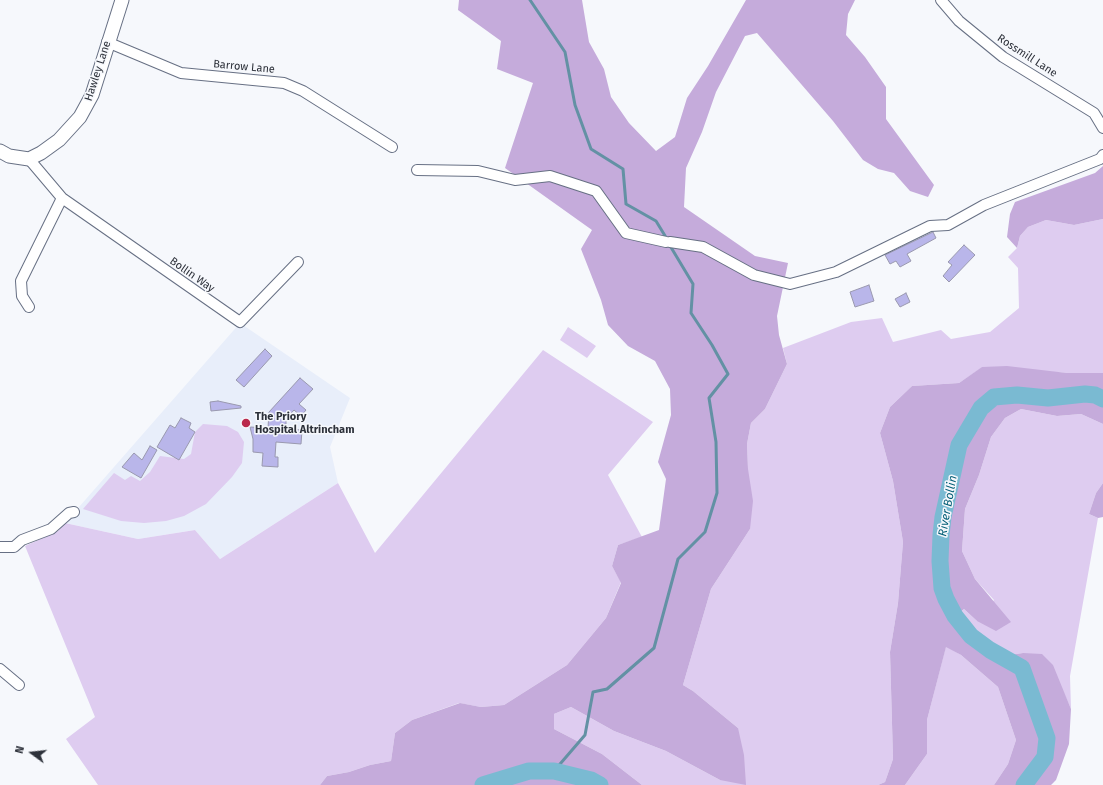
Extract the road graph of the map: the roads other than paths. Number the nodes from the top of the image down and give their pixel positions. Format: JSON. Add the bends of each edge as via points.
{"nodes":[{"id":1,"x":122,"y":0,"type":"edge"},
{"id":2,"x":941,"y":0,"type":"edge"},
{"id":3,"x":107,"y":42,"type":"junction"},
{"id":4,"x":1103,"y":128,"type":"edge"},
{"id":5,"x":392,"y":147,"type":"dead end"},
{"id":6,"x":0,"y":150,"type":"edge"},
{"id":7,"x":1103,"y":155,"type":"edge"},
{"id":8,"x":29,"y":159,"type":"junction"},
{"id":9,"x":417,"y":170,"type":"dead end"},
{"id":10,"x":62,"y":198,"type":"junction"},
{"id":11,"x":298,"y":262,"type":"dead end"},
{"id":12,"x":29,"y":306,"type":"dead end"},
{"id":13,"x":74,"y":512,"type":"dead end"},
{"id":14,"x":0,"y":547,"type":"edge"},
{"id":15,"x":0,"y":669,"type":"edge"},
{"id":16,"x":19,"y":685,"type":"dead end"}],
"edges":[{"from":1,"to":3,"type":"street","name":"Hawley Lane"},
{"from":2,"to":4,"type":"street","name":"Rossmill Lane","via":[[959,21],[1003,57],[1094,113]]},
{"from":3,"to":5,"type":"street","name":"Barrow Lane","via":[[181,73],[284,83],[303,91]]},
{"from":3,"to":8,"type":"street","name":"Hawley Lane","via":[[92,96],[80,117],[59,140]]},
{"from":6,"to":8,"type":"street","via":[[9,156]]},
{"from":7,"to":9,"type":"street","via":[[1100,159],[984,205],[948,225],[930,226],[836,272],[790,284],[754,275],[703,247],[626,233],[596,191],[550,176],[515,180],[478,171]]},
{"from":8,"to":10,"type":"street","name":"Bollin Way"},
{"from":10,"to":11,"type":"street","name":"Bollin Way","via":[[240,322]]},
{"from":10,"to":12,"type":"street","via":[[21,281],[20,290]]},
{"from":13,"to":14,"type":"street","via":[[69,513],[51,529],[22,540],[14,547]]},
{"from":15,"to":16,"type":"street"}]}
